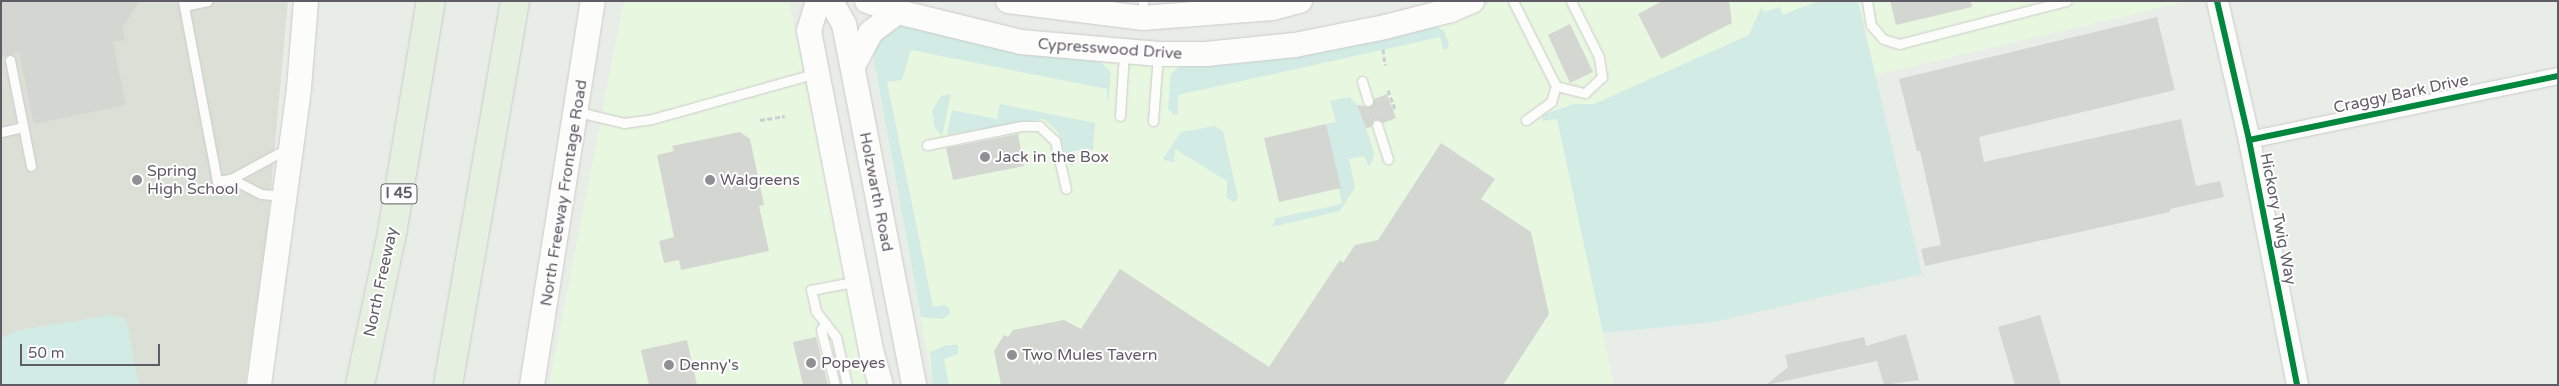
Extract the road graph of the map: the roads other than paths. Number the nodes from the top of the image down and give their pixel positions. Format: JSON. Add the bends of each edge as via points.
{"nodes":[{"id":1,"x":207,"y":1,"type":"edge"},
{"id":2,"x":306,"y":1,"type":"edge"},
{"id":3,"x":431,"y":1,"type":"edge"},
{"id":4,"x":516,"y":1,"type":"edge"},
{"id":5,"x":593,"y":1,"type":"edge"},
{"id":6,"x":818,"y":1,"type":"edge"},
{"id":7,"x":831,"y":1,"type":"edge"},
{"id":8,"x":868,"y":1,"type":"edge"},
{"id":9,"x":1008,"y":1,"type":"edge"},
{"id":10,"x":1300,"y":1,"type":"edge"},
{"id":11,"x":1512,"y":1,"type":"edge"},
{"id":12,"x":1571,"y":1,"type":"edge"},
{"id":13,"x":1867,"y":1,"type":"edge"},
{"id":14,"x":2067,"y":1,"type":"edge"},
{"id":15,"x":2217,"y":1,"type":"edge"},
{"id":16,"x":184,"y":4,"type":"edge"},
{"id":17,"x":1457,"y":4,"type":"edge"},
{"id":18,"x":1073,"y":6,"type":"edge"},
{"id":19,"x":1142,"y":9,"type":"edge"},
{"id":20,"x":898,"y":12,"type":"junction"},
{"id":21,"x":1124,"y":53,"type":"junction"},
{"id":22,"x":1158,"y":54,"type":"junction"},
{"id":23,"x":10,"y":60,"type":"dead end"},
{"id":24,"x":853,"y":66,"type":"junction"},
{"id":25,"x":817,"y":73,"type":"junction"},
{"id":26,"x":2558,"y":76,"type":"edge"},
{"id":27,"x":1362,"y":81,"type":"dead end"},
{"id":28,"x":1556,"y":86,"type":"junction"},
{"id":29,"x":1368,"y":101,"type":"dead end"},
{"id":30,"x":578,"y":112,"type":"junction"},
{"id":31,"x":1120,"y":116,"type":"dead end"},
{"id":32,"x":1526,"y":120,"type":"dead end"},
{"id":33,"x":1153,"y":121,"type":"dead end"},
{"id":34,"x":1377,"y":125,"type":"dead end"},
{"id":35,"x":23,"y":127,"type":"junction"},
{"id":36,"x":1,"y":132,"type":"edge"},
{"id":37,"x":2249,"y":140,"type":"junction"},
{"id":38,"x":927,"y":145,"type":"dead end"},
{"id":39,"x":291,"y":147,"type":"junction"},
{"id":40,"x":1388,"y":159,"type":"dead end"},
{"id":41,"x":31,"y":166,"type":"dead end"},
{"id":42,"x":231,"y":179,"type":"junction"},
{"id":43,"x":1066,"y":189,"type":"dead end"},
{"id":44,"x":284,"y":196,"type":"junction"},
{"id":45,"x":858,"y":281,"type":"junction"},
{"id":46,"x":825,"y":322,"type":"junction"},
{"id":47,"x":259,"y":385,"type":"edge"},
{"id":48,"x":360,"y":385,"type":"edge"},
{"id":49,"x":448,"y":385,"type":"edge"},
{"id":50,"x":532,"y":385,"type":"edge"},
{"id":51,"x":835,"y":385,"type":"edge"},
{"id":52,"x":847,"y":385,"type":"edge"},
{"id":53,"x":881,"y":385,"type":"edge"},
{"id":54,"x":914,"y":385,"type":"edge"},
{"id":55,"x":2297,"y":385,"type":"edge"}],
"edges":[{"from":1,"to":16,"type":"lane"},
{"from":2,"to":39,"type":"main road"},
{"from":3,"to":48,"type":"highway","name":"North Freeway","number":"I 45","via":[[392,233]]},
{"from":4,"to":49,"type":"highway"},
{"from":5,"to":30,"type":"main road","name":"North Freeway Frontage Road"},
{"from":6,"to":25,"type":"main road","via":[[810,31]]},
{"from":7,"to":24,"type":"main road","name":"Holzwarth Road","via":[[844,24]]},
{"from":8,"to":20,"type":"main road","name":"Cypresswood Drive"},
{"from":9,"to":18,"type":"main road","name":"Cypresswood Drive"},
{"from":10,"to":19,"type":"main road","name":"Cypresswood Drive","via":[[1273,8]]},
{"from":11,"to":28,"type":"lane"},
{"from":12,"to":28,"type":"lane","via":[[1599,57],[1602,77],[1585,93]]},
{"from":13,"to":14,"type":"lane","via":[[1872,24],[1883,39],[1899,44]]},
{"from":15,"to":37,"type":"street","name":"Hickory Twig Way"},
{"from":16,"to":42,"type":"lane","via":[[217,181]]},
{"from":17,"to":22,"type":"main road","name":"Cypresswood Drive","via":[[1295,45],[1206,54]]},
{"from":18,"to":19,"type":"main road","name":"Cypresswood Drive"},
{"from":20,"to":21,"type":"main road","name":"Cypresswood Drive","via":[[1021,42]]},
{"from":20,"to":24,"type":"main road","via":[[871,32]]},
{"from":21,"to":22,"type":"main road","name":"Cypresswood Drive"},
{"from":21,"to":31,"type":"lane"},
{"from":22,"to":33,"type":"lane"},
{"from":23,"to":35,"type":"lane"},
{"from":24,"to":54,"type":"main road","name":"Holzwarth Road"},
{"from":25,"to":30,"type":"lane","via":[[652,119],[624,123]]},
{"from":25,"to":45,"type":"main road"},
{"from":26,"to":37,"type":"street","name":"Craggy Bark Drive"},
{"from":27,"to":29,"type":"lane"},
{"from":28,"to":32,"type":"lane","via":[[1551,102]]},
{"from":30,"to":50,"type":"main road","name":"North Freeway Frontage Road"},
{"from":34,"to":40,"type":"lane"},
{"from":35,"to":36,"type":"lane"},
{"from":35,"to":41,"type":"lane"},
{"from":37,"to":55,"type":"street","name":"Hickory Twig Way"},
{"from":38,"to":43,"type":"lane","via":[[1021,126],[1038,126],[1055,141]]},
{"from":39,"to":42,"type":"lane"},
{"from":39,"to":44,"type":"main road"},
{"from":42,"to":44,"type":"lane","via":[[261,194]]},
{"from":44,"to":47,"type":"main road"},
{"from":45,"to":46,"type":"lane","via":[[811,290],[816,311]]},
{"from":45,"to":53,"type":"main road"},
{"from":46,"to":51,"type":"lane","via":[[821,330]]},
{"from":46,"to":52,"type":"lane","via":[[836,337]]}]}
